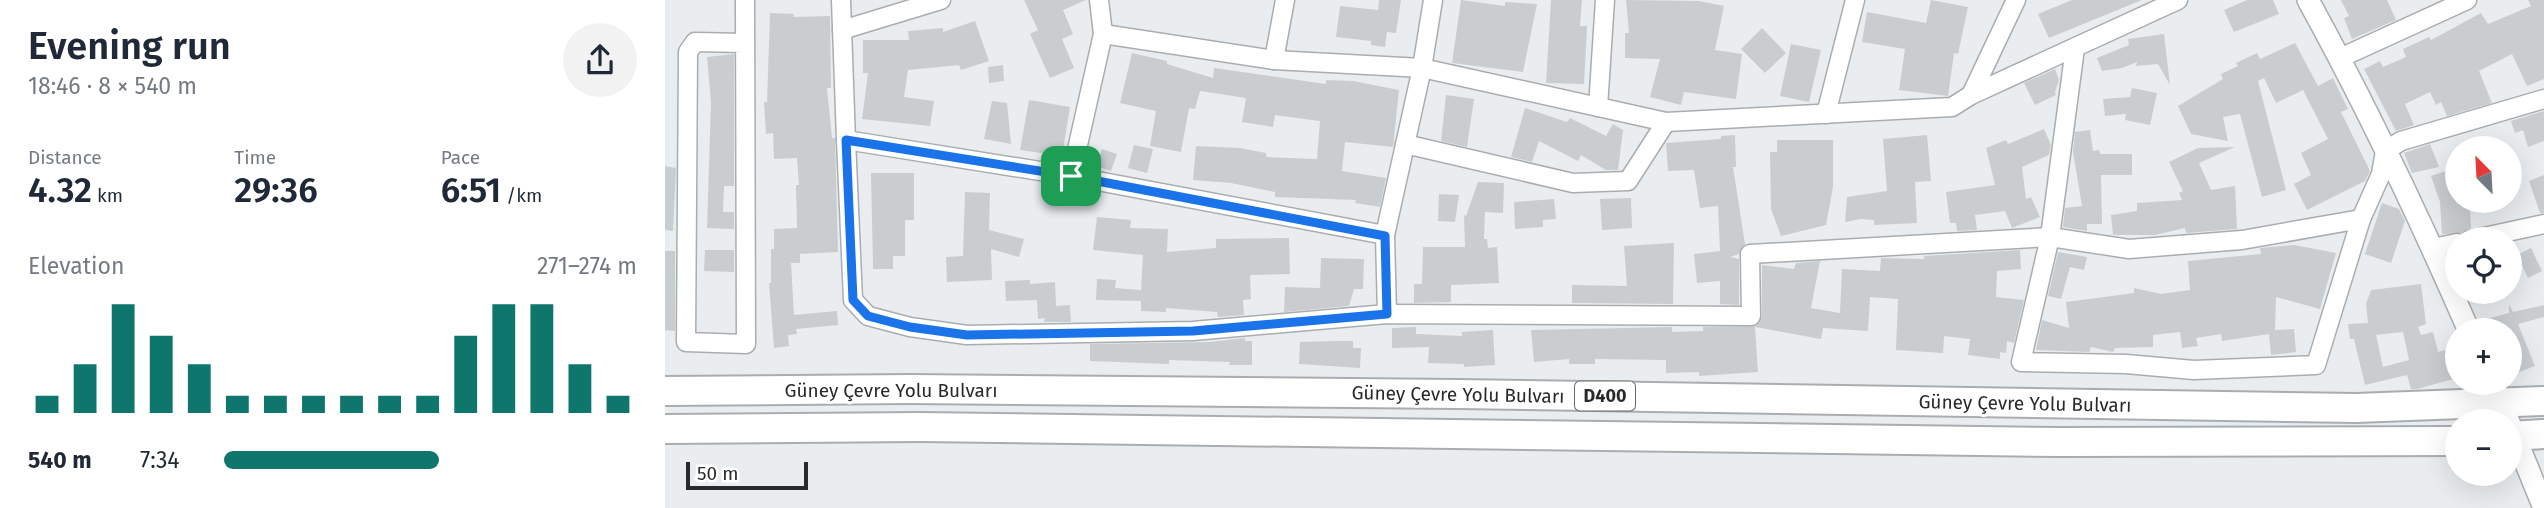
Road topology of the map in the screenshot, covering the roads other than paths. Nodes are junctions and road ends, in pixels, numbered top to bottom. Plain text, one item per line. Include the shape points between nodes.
1 (745, 0) edge
2 (841, 0) edge
3 (940, 0) edge
4 (1099, 0) edge
5 (1285, 0) edge
6 (1433, 0) edge
7 (1605, 0) edge
8 (1855, 0) edge
9 (2016, 0) edge
10 (2179, 0) edge
11 (2308, 0) edge
12 (2467, 0) edge
13 (842, 30) junction
14 (1103, 34) junction
15 (745, 43) junction
16 (2075, 48) junction
17 (2340, 58) junction
18 (1274, 60) junction
19 (1422, 68) junction
20 (1971, 95) junction
21 (2544, 99) edge
22 (1598, 107) junction
23 (1826, 114) junction
24 (1666, 122) junction
25 (846, 140) junction
26 (1405, 144) junction
27 (2385, 152) junction
28 (1071, 176) junction
29 (2361, 219) junction
30 (2544, 224) edge
31 (2522, 229) edge
32 (1385, 236) junction
33 (2050, 237) junction
34 (2445, 246) edge
35 (2433, 248) junction
36 (1387, 314) junction
37 (2463, 318) edge
38 (2544, 387) edge
39 (2522, 389) edge
40 (665, 391) edge
41 (2471, 395) edge
42 (2513, 395) edge
43 (2544, 401) edge
44 (665, 429) edge
45 (2544, 435) edge
46 (2522, 436) edge
47 (2445, 441) edge
48 (2522, 457) edge
49 (2542, 503) edge

1 - 15 street
2 - 13 street
3 - 13 street
4 - 14 street
5 - 18 street
6 - 19 street
7 - 22 street
8 - 23 street
9 - 20 street
10 - 16 street
11 - 17 street
12 - 17 street
13 - 25 street
14 - 18 street
14 - 28 street
15 - 15 street via 746,344 686,342 688,52 695,42
16 - 20 street
16 - 33 street
17 - 27 street
18 - 19 street
19 - 22 street
19 - 26 street
20 - 23 street via 1952,107
21 - 27 street via 2401,141
22 - 24 street
23 - 24 street
24 - 26 street via 1628,181 1573,183
25 - 28 street
25 - 36 street via 853,300 868,316 967,335 1193,331
26 - 32 street
27 - 29 street via 2381,174
27 - 35 street
28 - 32 street
29 - 33 street via 2242,240 2129,249
29 - 33 street via 2316,365 2194,370 2021,362
30 - 31 street
32 - 36 street
33 - 36 street via 1750,254 1751,316
34 - 35 street
35 - 37 street
38 - 39 street
40 - 41 highway, Güney Çevre Yolu Bulvarı / D400 via 1417,393 2356,408
42 - 43 highway, Güney Çevre Yolu Bulvarı / D400
44 - 47 highway, Güney Çevre Yolu Bulvarı / D400 via 934,427 2059,442
45 - 46 highway
48 - 49 street

